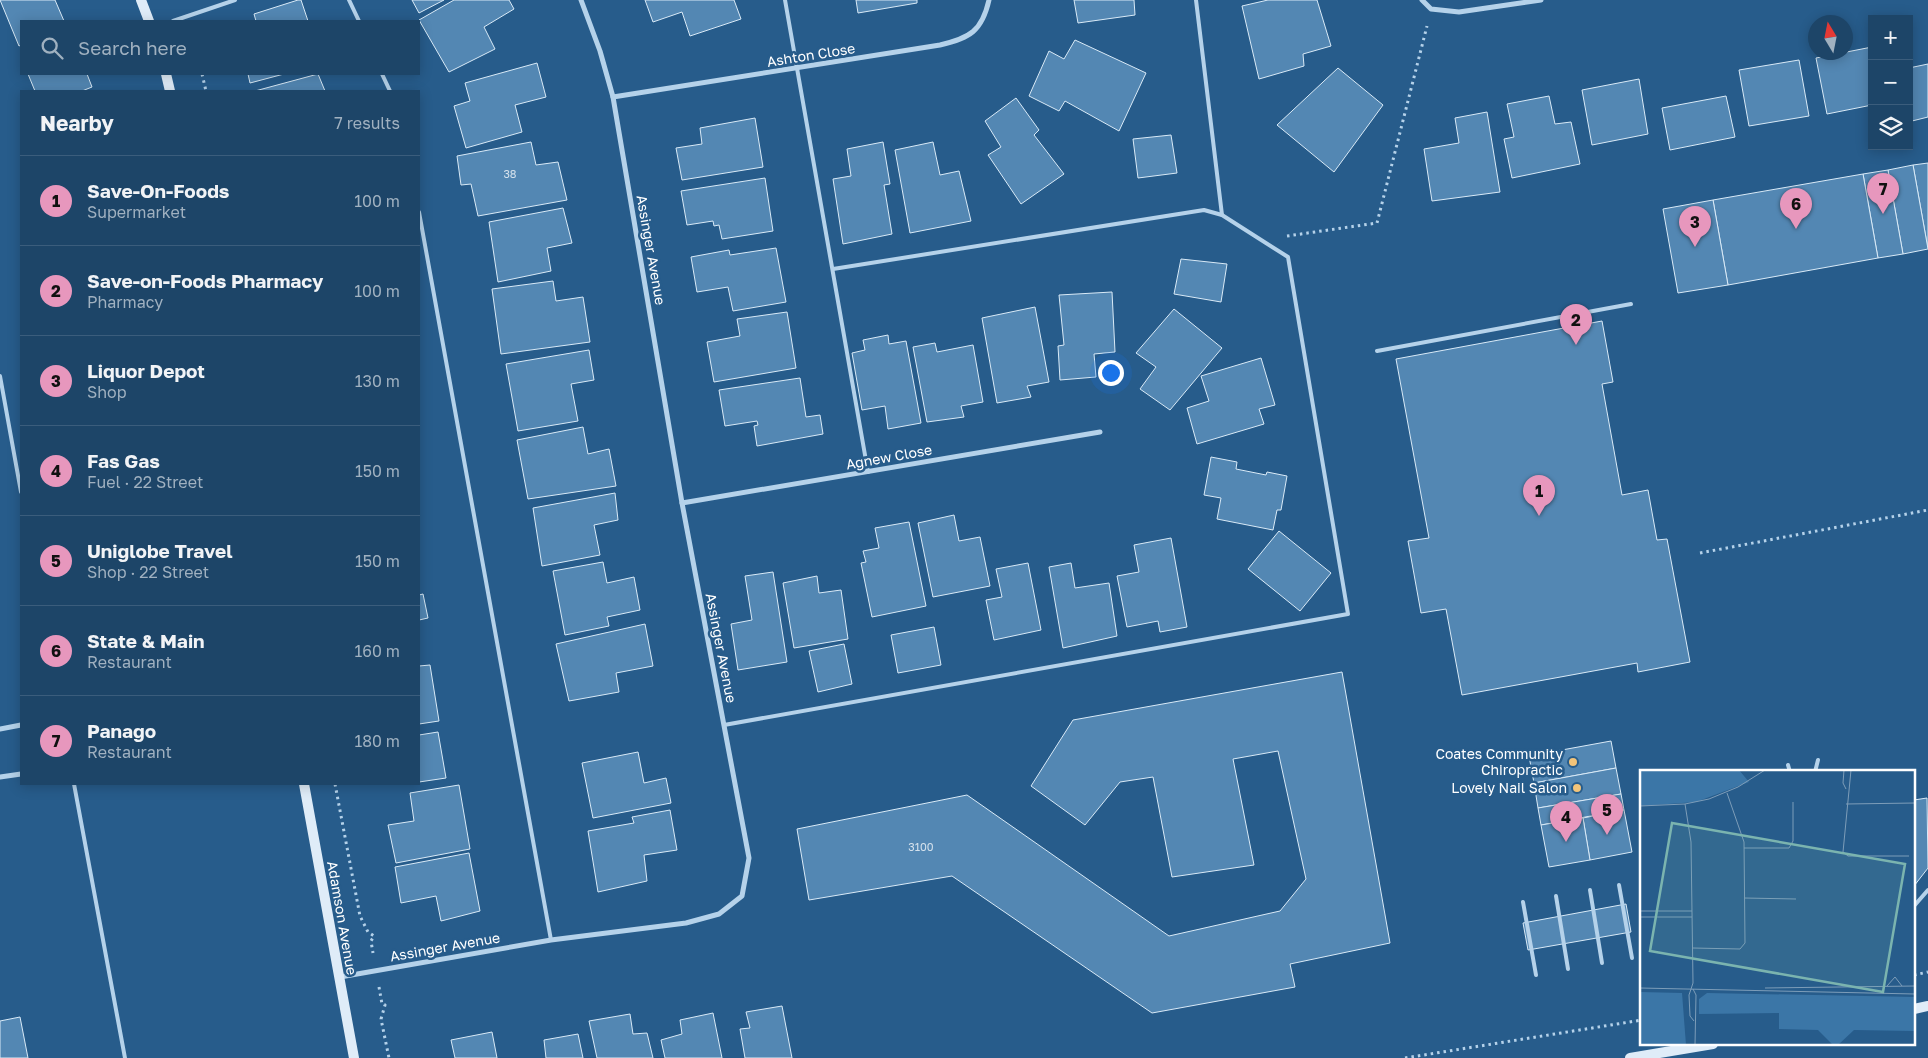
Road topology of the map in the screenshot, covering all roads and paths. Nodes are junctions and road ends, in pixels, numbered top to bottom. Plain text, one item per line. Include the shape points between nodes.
1 (141, 0) edge
2 (235, 0) edge
3 (350, 0) edge
4 (580, 0) edge
5 (785, 0) edge
6 (990, 0) edge
7 (1196, 0) edge
8 (1422, 0) edge
9 (1541, 0) edge
10 (1432, 9) junction
11 (149, 20) edge
12 (176, 20) edge
13 (359, 20) edge
14 (797, 68) junction
15 (166, 75) edge
16 (202, 75) edge
17 (382, 75) edge
18 (170, 90) edge
19 (206, 90) edge
20 (390, 90) edge
21 (613, 97) junction
22 (1222, 215) junction
23 (420, 218) edge
24 (1262, 240) junction
25 (833, 269) junction
26 (1630, 304) dead end
27 (1377, 350) dead end
28 (0, 376) edge
29 (1100, 432) dead end
30 (868, 472) junction
31 (20, 486) edge
32 (682, 503) junction
33 (1928, 510) edge
34 (1700, 553) dead end
35 (20, 725) edge
36 (724, 725) junction
37 (0, 728) edge
38 (1818, 760) dead end
39 (1788, 765) dead end
40 (1789, 770) edge
41 (1816, 770) edge
42 (20, 774) edge
43 (0, 777) edge
44 (74, 785) edge
45 (304, 785) edge
46 (336, 785) edge
47 (1619, 885) dead end
48 (1590, 890) dead end
49 (1928, 890) edge
50 (1556, 896) dead end
51 (1523, 902) dead end
52 (1916, 904) edge
53 (551, 940) junction
54 (371, 941) dead end
55 (1632, 958) dead end
56 (1602, 963) dead end
57 (1568, 969) dead end
58 (1536, 975) dead end
59 (339, 977) junction
60 (382, 1004) dead end
61 (1640, 1020) edge
62 (1701, 1046) edge
63 (125, 1058) edge
64 (354, 1058) edge
65 (388, 1058) edge
66 (1405, 1058) edge
67 (1630, 1058) edge

1 - 11 street
2 - 12 lane
3 - 13 lane
4 - 21 street, Assinger Avenue via 600,51
5 - 14 lane
6 - 14 street, Ashton Close via 976,31 961,40
7 - 22 lane
8 - 10 street
9 - 10 street via 1459,12
10 - 24 path via 1377,223
14 - 21 street, Ashton Close
14 - 25 lane
15 - 18 street
16 - 19 path
17 - 20 lane
21 - 32 street, Assinger Avenue
22 - 24 lane
22 - 25 lane via 1204,210
23 - 53 lane
24 - 36 lane via 1288,257 1348,614
25 - 30 lane
26 - 27 lane
28 - 31 lane
29 - 30 street, Agnew Close
30 - 32 street, Agnew Close
32 - 36 street, Assinger Avenue
33 - 34 path
35 - 37 street
36 - 53 street, Assinger Avenue via 749,858 742,896 719,914 686,923
38 - 41 lane
39 - 40 lane
42 - 43 street
44 - 63 lane
45 - 59 street, Adamson Avenue
46 - 54 path via 360,916 368,932 374,936
47 - 55 lane
48 - 56 lane
49 - 52 lane
50 - 57 lane
51 - 58 lane
53 - 59 street, Assinger Avenue
59 - 64 street, Adamson Avenue
60 - 65 path via 385,1005 381,1019
61 - 66 path
62 - 67 street

